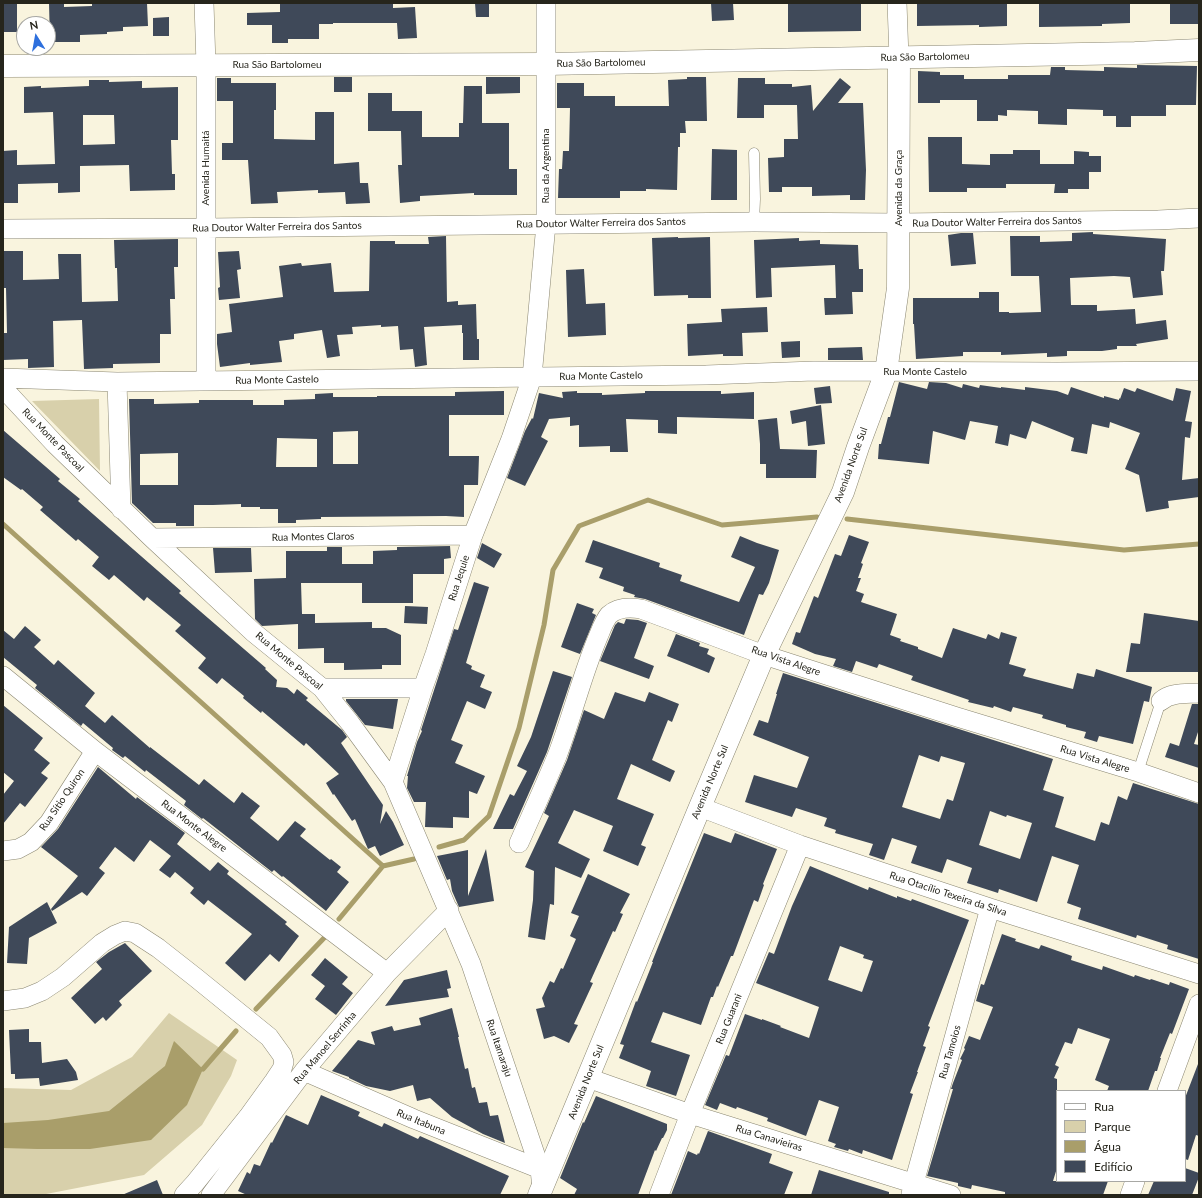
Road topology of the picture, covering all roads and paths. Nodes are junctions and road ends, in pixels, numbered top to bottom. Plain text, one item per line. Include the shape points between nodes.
1 (204, 3) edge
2 (546, 3) edge
3 (897, 3) edge
4 (1199, 50) edge
5 (898, 58) junction
6 (546, 64) junction
7 (206, 65) junction
8 (3, 66) edge
9 (754, 153) dead end
10 (1199, 218) edge
11 (754, 222) junction
12 (899, 223) junction
13 (546, 224) junction
14 (206, 228) junction
15 (3, 229) edge
16 (1199, 371) edge
17 (886, 372) junction
18 (532, 377) junction
19 (3, 378) edge
20 (206, 381) junction
21 (117, 382) junction
22 (3, 388) edge
23 (121, 509) junction
24 (473, 535) junction
25 (152, 538) junction
26 (764, 655) junction
27 (3, 676) edge
28 (322, 688) junction
29 (423, 688) junction
30 (1199, 693) edge
31 (1161, 701) joint
32 (95, 751) junction
33 (1138, 772) junction
34 (393, 782) junction
35 (1199, 793) edge
36 (700, 807) junction
37 (519, 843) dead end
38 (800, 845) junction
39 (3, 851) edge
40 (990, 908) junction
41 (449, 910) junction
42 (388, 974) junction
43 (1199, 974) edge
44 (3, 1001) edge
45 (1199, 1004) edge
46 (304, 1071) junction
47 (588, 1078) junction
48 (1167, 1090) edge
49 (690, 1114) junction
50 (1135, 1182) edge
51 (540, 1184) edge
52 (912, 1189) edge
53 (214, 1194) edge
54 (184, 1195) edge
55 (659, 1195) edge
56 (951, 1195) edge
57 (1130, 1195) edge

1 - 7 street, Avenida Humaitá
2 - 6 street, Rua da Argentina
3 - 5 street, Avenida da Graça
4 - 5 street, Rua São Bartolomeu
5 - 6 street, Rua São Bartolomeu
5 - 12 street, Avenida da Graça
6 - 7 street, Rua São Bartolomeu
6 - 13 street, Rua da Argentina
7 - 8 street, Rua São Bartolomeu
7 - 14 street, Avenida Humaitá
9 - 11 lane
10 - 12 street, Rua Doutor Walter Ferreira dos Santos
11 - 12 street, Rua Doutor Walter Ferreira dos Santos
11 - 13 street, Rua Doutor Walter Ferreira dos Santos
12 - 17 street, Avenida da Graça via 898,288
13 - 14 street, Rua Doutor Walter Ferreira dos Santos
13 - 18 street, Rua da Argentina
14 - 15 street, Rua Doutor Walter Ferreira dos Santos
14 - 20 street, Avenida Humaitá
16 - 17 street, Rua Monte Castelo
17 - 18 street, Rua Monte Castelo via 814,371
17 - 26 street, Avenida Norte Sul via 843,492
18 - 20 street, Rua Monte Castelo
18 - 24 street, Rua Jequie via 511,439
19 - 21 street, Rua Monte Castelo
20 - 21 street, Rua Monte Castelo
21 - 23 street
22 - 23 street, Rua Monte Pascoal
23 - 25 street, Rua Monte Pascoal
24 - 25 street, Rua Montes Claros
24 - 29 street, Rua Jequie
25 - 28 street, Rua Monte Pascoal via 253,632
26 - 33 street, Rua Vista Alegre
26 - 36 street, Avenida Norte Sul
26 - 37 street, Rua Vista Alegre via 641,609 624,608 608,616 592,650 557,755
27 - 32 street, Rua Monte Alegre
28 - 29 street
28 - 34 street, Rua Monte Pascoal
29 - 34 street, Rua Jequie
30 - 31 street via 1170,696
31 - 33 lane
32 - 39 street, Rua Sítio Quiron via 49,823 36,838 18,849
32 - 42 street, Rua Monte Alegre
33 - 35 street, Rua Vista Alegre
34 - 41 street, Rua Monte Pascoal
36 - 38 street, Rua Otacílio Texeira da Silva
36 - 47 street, Avenida Norte Sul
38 - 40 street, Rua Otacílio Texeira da Silva
38 - 49 street, Rua Guarani
40 - 43 street, Rua Otacílio Texeira da Silva
40 - 52 street, Rua Tamoios
41 - 42 street, Rua Manoel Serrinha
41 - 51 street, Rua Itamaraju via 471,964
42 - 46 street, Rua Manoel Serrinha
44 - 54 street via 25,998 42,991 63,977 102,943 125,931 136,933 158,948 269,1037 282,1055 282,1068 248,1117
45 - 48 street
46 - 51 street, Rua Itabuna via 414,1119
46 - 53 street, Rua Manoel Serrinha
47 - 49 street, Rua Canavieiras
47 - 51 street, Avenida Norte Sul
49 - 52 street, Rua Canavieiras
49 - 55 street, Rua Guarani
50 - 57 street
52 - 56 street, Rua Canavieiras

